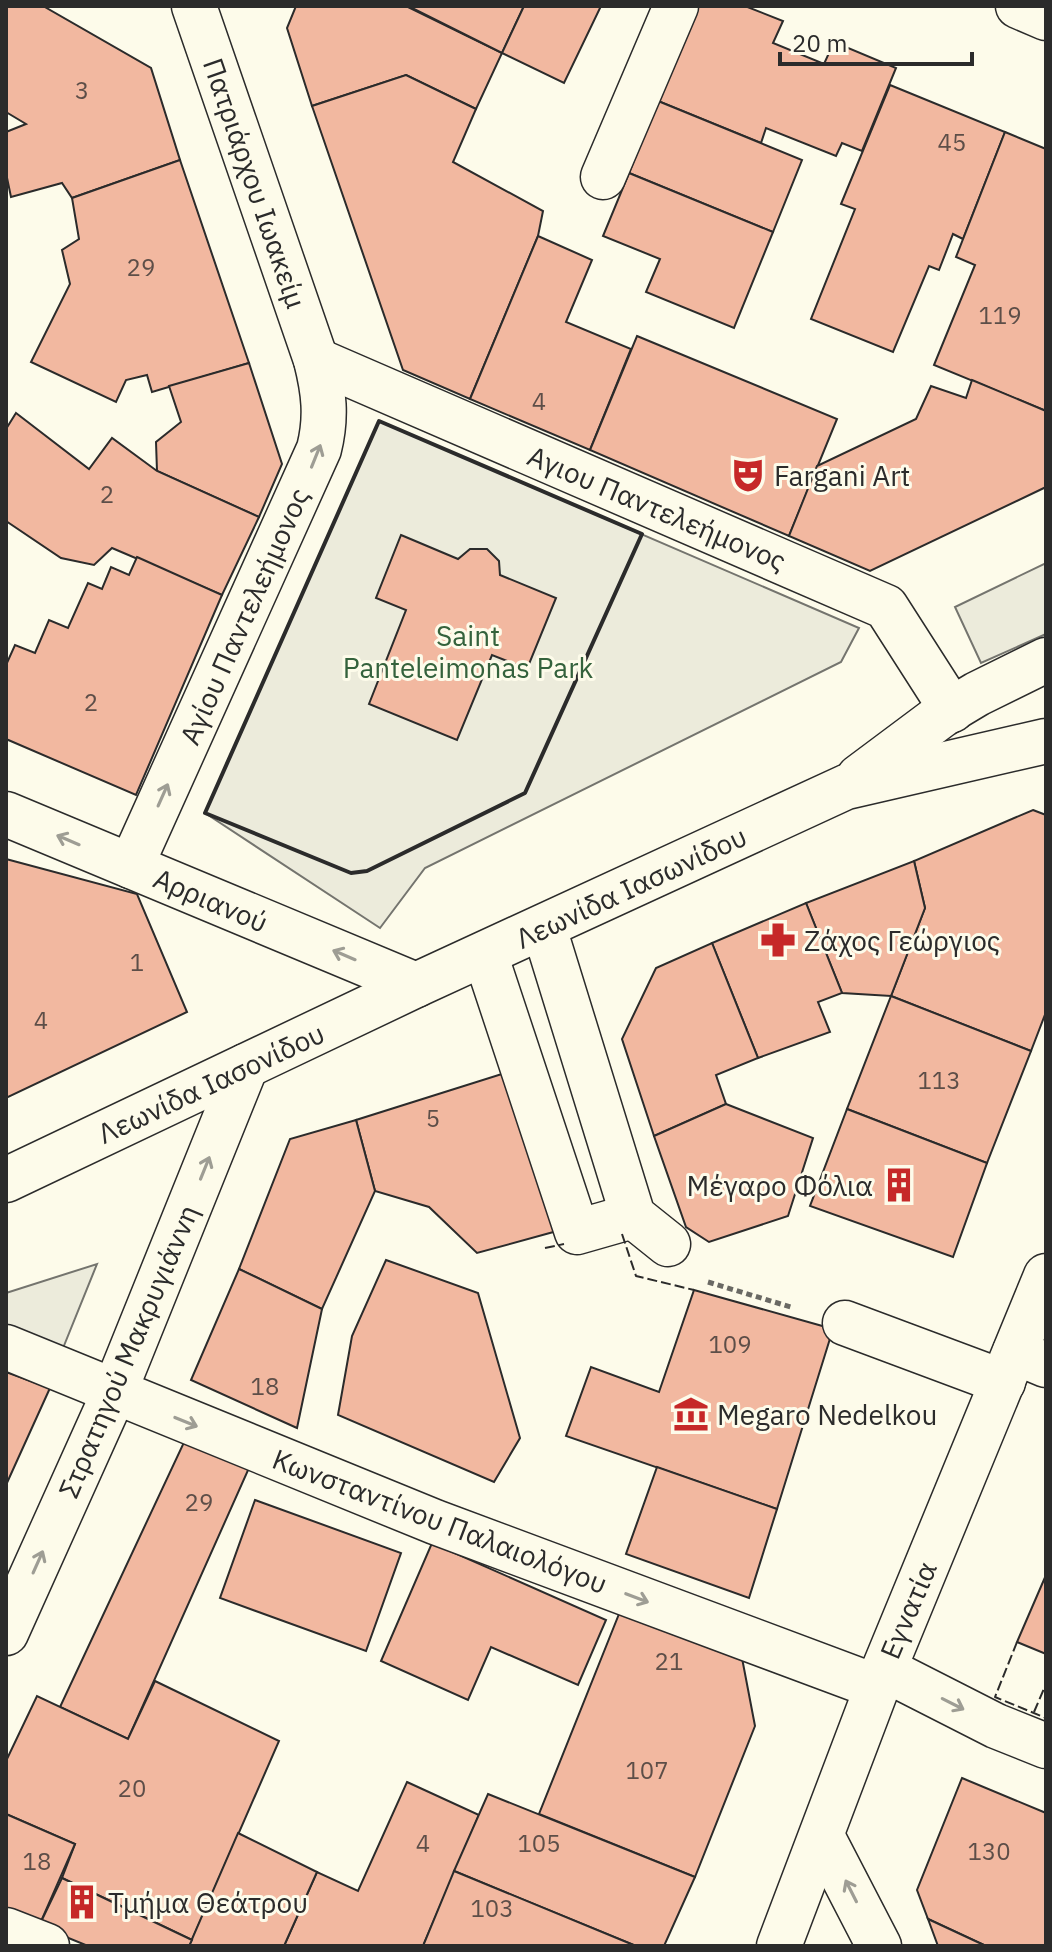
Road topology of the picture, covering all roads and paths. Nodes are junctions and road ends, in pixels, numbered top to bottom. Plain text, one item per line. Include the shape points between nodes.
1 (194, 6) edge
2 (676, 6) edge
3 (1018, 6) edge
4 (1046, 18) edge
5 (603, 177) dead end
6 (316, 360) junction
7 (1046, 660) edge
8 (952, 710) junction
9 (1046, 741) edge
10 (846, 787) junction
11 (6, 814) edge
12 (131, 866) junction
13 (544, 928) junction
14 (485, 954) junction
15 (416, 985) junction
16 (246, 1066) junction
17 (6, 1180) edge
18 (633, 1216) junction
19 (668, 1244) joint
20 (1046, 1276) edge
21 (845, 1323) joint
22 (6, 1347) edge
23 (1021, 1366) edge
24 (114, 1393) junction
25 (6, 1633) edge
26 (880, 1678) junction
27 (1046, 1746) edge
28 (822, 1836) junction
29 (6, 1930) edge
30 (47, 1946) edge
31 (779, 1946) edge
32 (879, 1946) edge

1 - 6 street, Πατριάρχου Ιωακείμ
2 - 5 street
3 - 4 street
6 - 8 street, Αγιου Παντελεήμονος via 886,607
12 -> 6 street, Αγίου Παντελεήμονος via 319,449 326,412
7 - 8 street
8 - 10 street
9 - 10 street
10 - 13 street, Λεωνίδα Ιασωνίδου
12 -> 11 street, Αρριανού
15 -> 12 street, Αρριανού
13 - 14 street, Λεωνίδα Ιασωνίδου
13 - 18 street
14 - 15 street, Λεωνίδα Ιασωνίδου
14 - 18 street via 577,1232
15 - 16 street, Λεωνίδα Ιασονίδου
16 - 17 street, Λεωνίδα Ιασονίδου
24 -> 16 street, Στρατηγού Μακρυγιάννη
18 - 19 street
19 - 21 path via 706,1281
20 - 23 street, Εγνατία
21 - 23 street
22 - 24 street, Κωνσταντίνου Παλαιολόγου
23 - 26 street, Εγνατία
25 -> 24 street, Στρατηγού Μακρυγιάννη
24 -> 26 street, Κωνσταντίνου Παλαιολόγου via 435,1522
26 -> 27 street, Κωνσταντίνου Παλαιολόγου
26 - 28 street, Εγνατία
28 - 31 street, Εγνατία
32 -> 28 street
29 - 30 street

